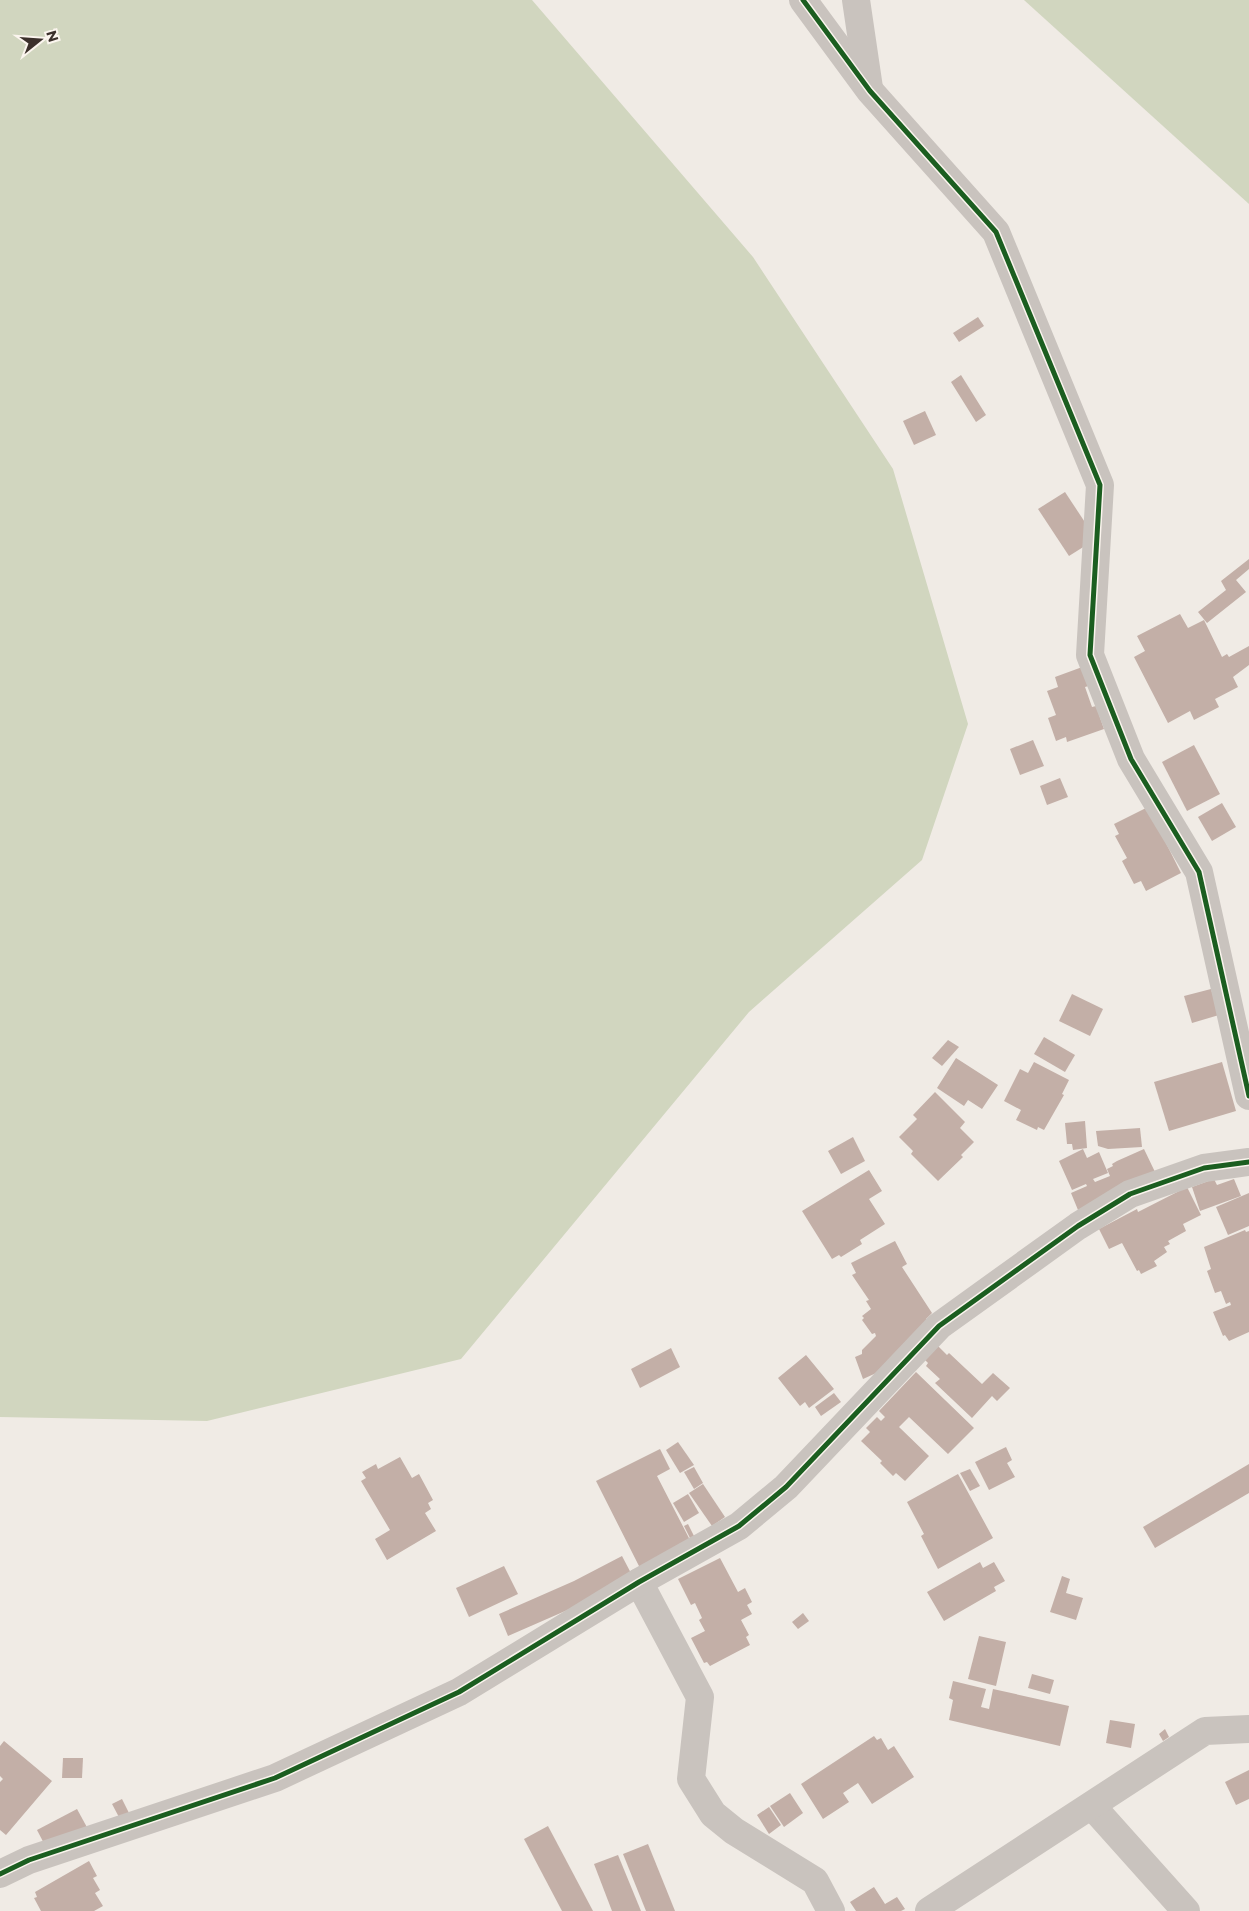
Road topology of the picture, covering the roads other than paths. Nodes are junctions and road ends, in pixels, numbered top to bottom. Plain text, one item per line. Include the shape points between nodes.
1 (803, 0) edge
2 (856, 0) edge
3 (870, 91) junction
4 (1249, 1096) edge
5 (1249, 1162) edge
6 (639, 1582) junction
7 (1249, 1729) edge
8 (1092, 1806) junction
9 (0, 1874) edge
10 (831, 1911) edge
11 (929, 1911) edge
12 (1186, 1911) edge

1 - 3 street
2 - 3 street
3 - 4 street via 996,232 1100,485 1090,655 1131,759 1199,872
5 - 6 street via 1204,1168 1130,1194 1078,1226 939,1326 786,1487 739,1526
6 - 9 street via 459,1692 275,1778 29,1860
6 - 10 street via 700,1697 691,1779 713,1814 734,1831 815,1881
7 - 8 street via 1205,1731
8 - 11 street
8 - 12 street

